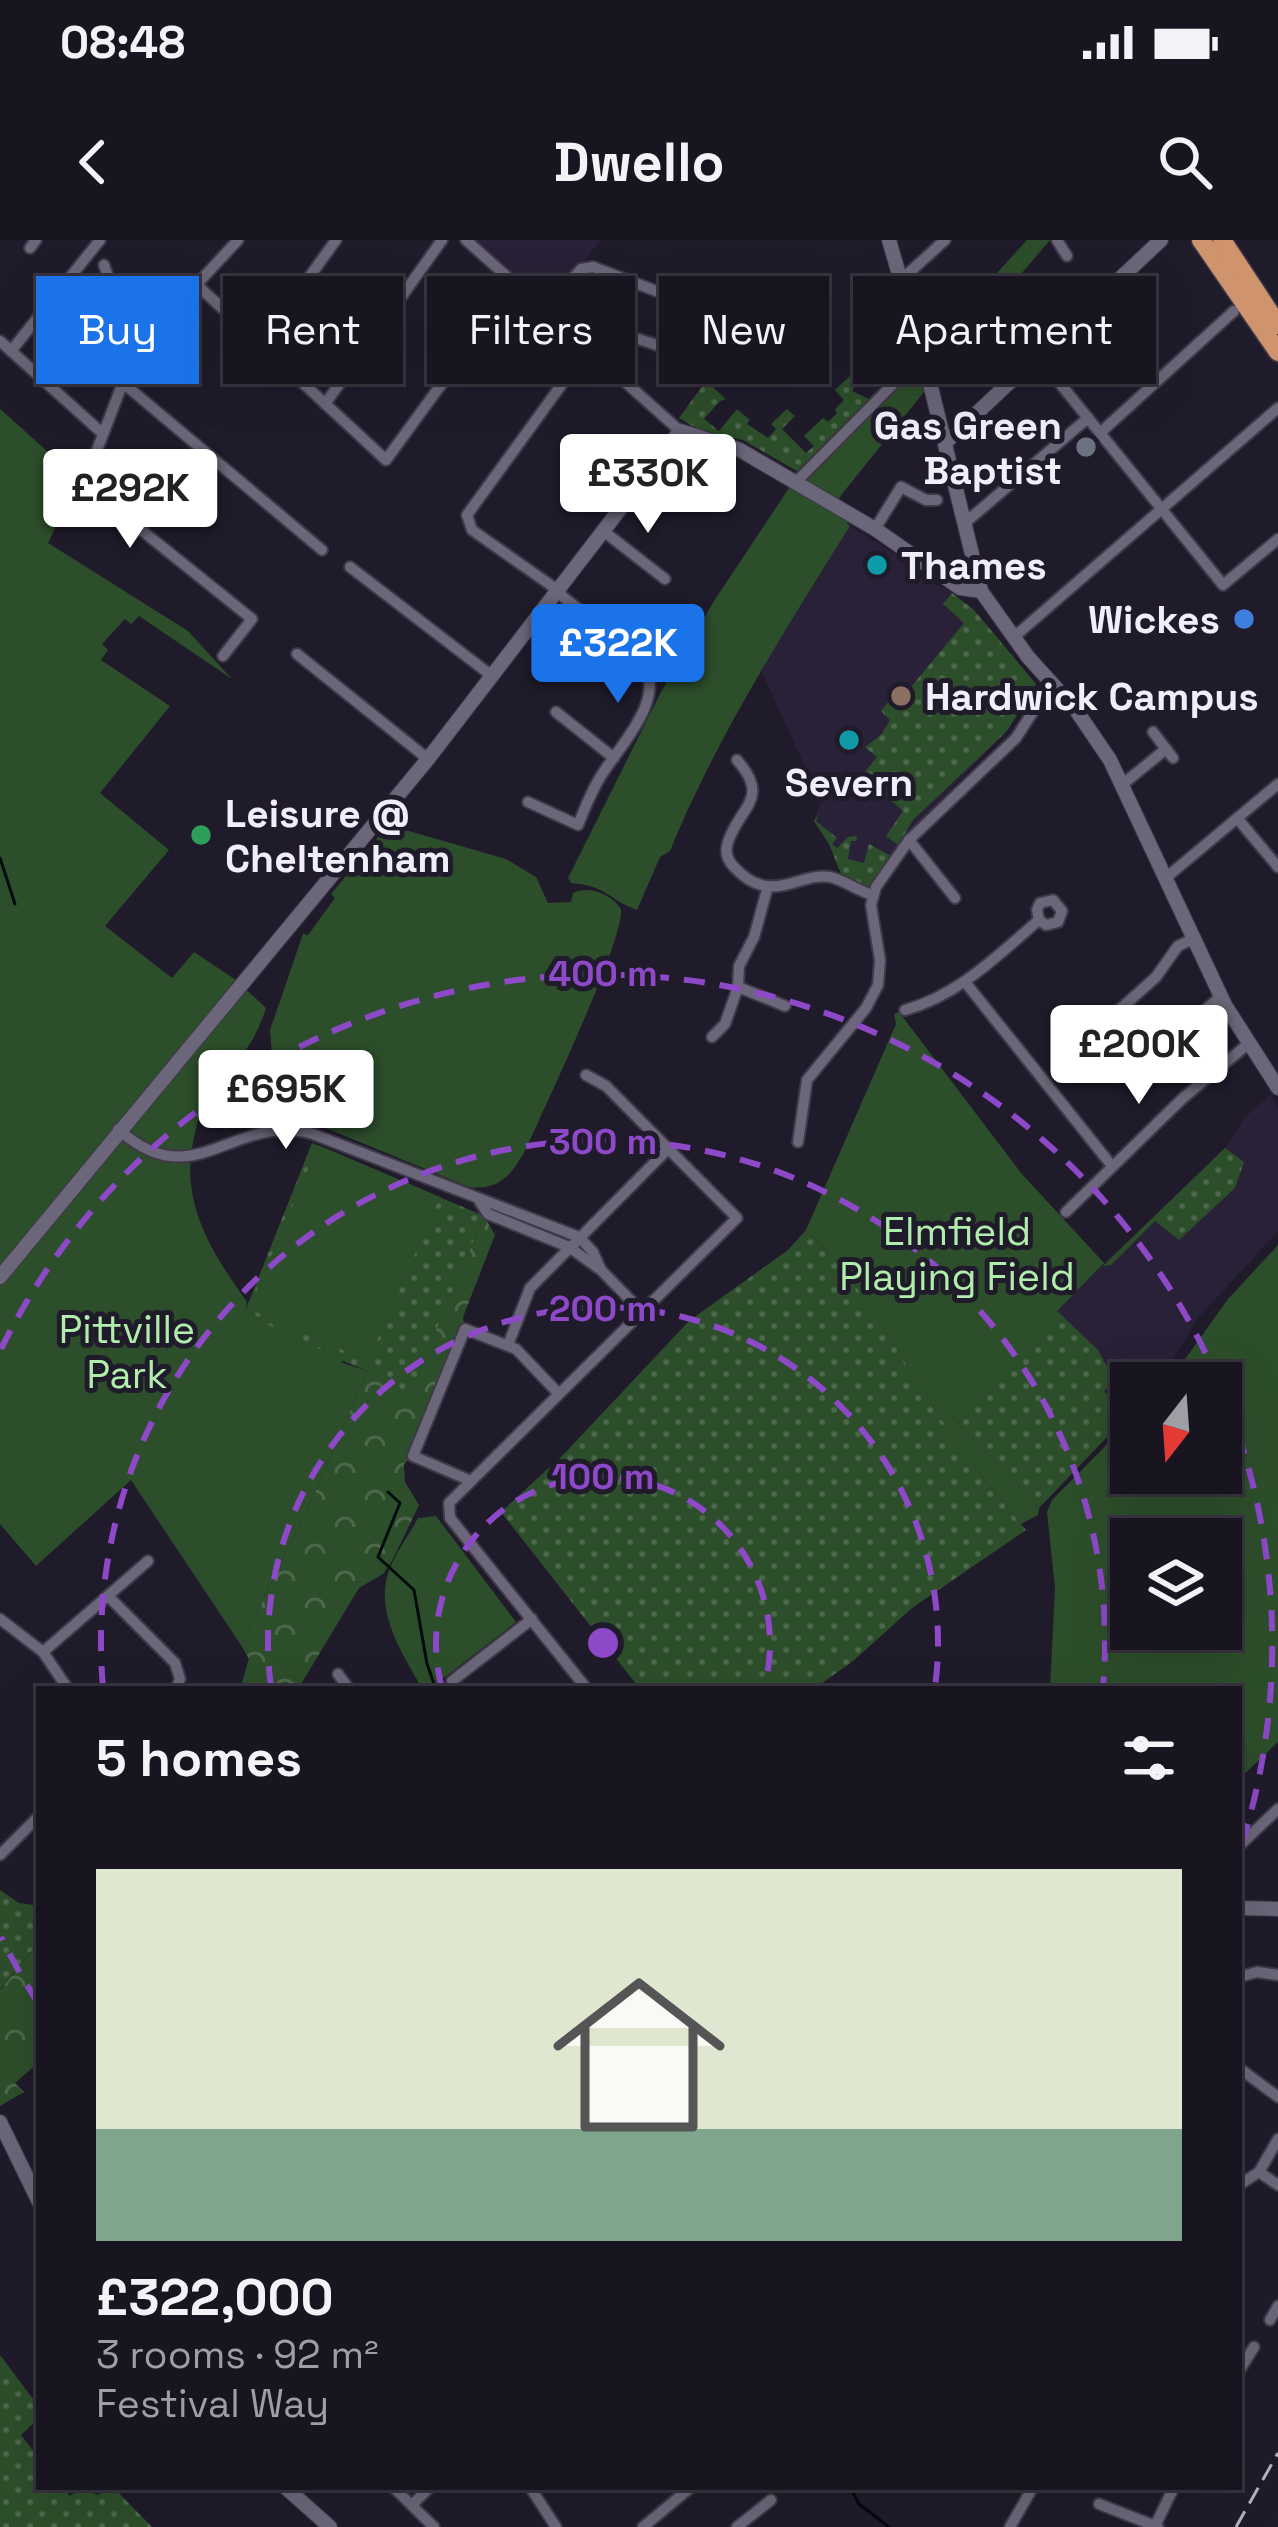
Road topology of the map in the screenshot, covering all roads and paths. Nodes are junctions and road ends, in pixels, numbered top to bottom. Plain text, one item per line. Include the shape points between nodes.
1 (99, 240) edge
2 (238, 240) edge
3 (336, 240) edge
4 (442, 240) edge
5 (466, 240) edge
6 (890, 240) edge
7 (945, 240) edge
8 (1057, 240) edge
9 (1161, 240) edge
10 (1201, 240) edge
11 (1222, 240) edge
12 (1067, 256) dead end
13 (104, 265) dead end
14 (108, 276) edge
15 (310, 276) edge
16 (504, 276) edge
17 (573, 276) edge
18 (617, 276) edge
19 (901, 276) edge
20 (905, 276) edge
21 (1122, 276) edge
22 (199, 281) edge
23 (635, 283) edge
24 (199, 287) edge
25 (223, 310) edge
26 (1234, 311) dead end
27 (1278, 325) edge
28 (638, 339) dead end
29 (0, 341) edge
30 (11, 351) junction
31 (1278, 352) edge
32 (123, 384) edge
33 (124, 384) edge
34 (303, 384) edge
35 (442, 384) edge
36 (562, 384) edge
37 (625, 384) edge
38 (892, 384) edge
39 (930, 384) edge
40 (1007, 384) edge
41 (1060, 384) edge
42 (325, 404) junction
43 (1278, 408) edge
44 (1088, 418) junction
45 (680, 431) junction
46 (102, 433) junction
47 (1100, 433) junction
48 (945, 443) junction
49 (797, 481) junction
50 (937, 500) dead end
51 (1163, 511) junction
52 (966, 522) junction
53 (875, 529) junction
54 (602, 530) junction
55 (1278, 539) edge
56 (322, 550) dead end
57 (350, 567) dead end
58 (665, 579) dead end
59 (981, 591) junction
60 (558, 592) junction
61 (1014, 637) junction
62 (297, 654) dead end
63 (223, 656) dead end
64 (492, 676) junction
65 (1052, 682) junction
66 (556, 712) dead end
67 (1153, 732) dead end
68 (614, 758) junction
69 (428, 759) junction
70 (737, 760) dead end
71 (1123, 784) junction
72 (1278, 784) edge
73 (528, 802) dead end
74 (1237, 818) junction
75 (908, 841) junction
76 (1278, 867) edge
77 (1168, 876) junction
78 (768, 886) junction
79 (872, 895) junction
80 (955, 898) dead end
81 (1039, 920) dead end
82 (1195, 938) junction
83 (965, 982) junction
84 (738, 987) junction
85 (1221, 996) junction
86 (785, 1006) dead end
87 (905, 1010) dead end
88 (1117, 1012) dead end
89 (712, 1037) dead end
90 (1248, 1043) junction
91 (1154, 1055) dead end
92 (586, 1075) dead end
93 (1278, 1088) edge
94 (118, 1130) junction
95 (798, 1142) dead end
96 (668, 1149) junction
97 (1112, 1166) junction
98 (480, 1202) junction
99 (1066, 1212) dead end
100 (579, 1237) junction
101 (569, 1247) junction
102 (601, 1270) junction
103 (0, 1276) edge
104 (641, 1311) junction
105 (508, 1345) junction
106 (558, 1394) junction
107 (471, 1481) junction
108 (148, 1561) dead end
109 (108, 1596) junction
110 (0, 1619) edge
111 (532, 1619) junction
112 (43, 1652) junction
113 (338, 1674) dead end
114 (452, 1681) dead end
115 (66, 1686) edge
116 (177, 1686) edge
117 (348, 1686) edge
118 (585, 1686) edge
119 (1278, 1809) edge
120 (36, 1819) edge
121 (1242, 1843) edge
122 (0, 1855) edge
123 (1242, 1908) edge
124 (1278, 1909) edge
125 (1278, 1975) edge
126 (1242, 1976) edge
127 (1242, 2070) edge
128 (1278, 2097) edge
129 (0, 2122) edge
130 (1278, 2139) edge
131 (1258, 2172) junction
132 (1242, 2183) edge
133 (1278, 2186) edge
134 (36, 2196) edge
135 (1278, 2306) edge
136 (1270, 2320) dead end
137 (1254, 2347) dead end
138 (1242, 2366) edge
139 (396, 2490) edge
140 (427, 2490) edge
141 (532, 2490) edge
142 (682, 2490) edge
143 (1031, 2490) edge
144 (1173, 2490) edge
145 (304, 2492) edge
146 (771, 2500) dead end
147 (1100, 2504) dead end
148 (412, 2505) junction
149 (1157, 2526) edge
150 (330, 2527) edge
151 (434, 2527) edge
152 (556, 2527) edge
153 (643, 2527) edge
154 (737, 2527) edge
155 (1010, 2527) edge

1 - 30 street
2 - 22 street
3 - 15 street
4 - 42 street
5 - 16 street
6 - 19 street
7 - 20 street
8 - 12 street
9 - 21 street
10 - 31 highway
11 - 27 highway
13 - 14 street
17 - 18 street via 592,266
23 - 28 street via 680,305 684,322 660,346
24 - 25 street
26 - 47 street
29 - 30 street
30 - 46 street
32 - 46 street
33 - 56 street
34 - 42 street
35 - 42 street via 386,460
36 - 60 street via 467,515 472,530
37 - 45 street
38 - 49 street
39 - 48 street
40 - 48 street
41 - 44 street
43 - 51 street
44 - 47 street
44 - 52 street
45 - 49 street via 740,450
45 - 54 street
46 - 63 street via 84,484 252,619
47 - 51 street
48 - 52 street
49 - 53 street
50 - 53 street via 902,488
51 - 55 street via 1223,585
51 - 61 street
52 - 59 street
53 - 59 street via 960,588
54 - 58 street
54 - 60 street
57 - 64 street
59 - 61 street
60 - 64 street
60 - 68 street via 648,670 639,718
61 - 65 street
62 - 69 street
64 - 69 street
65 - 71 street
65 - 75 street via 1016,738
66 - 68 street
67 - 71 street via 1170,753
68 - 73 street via 578,825
69 - 94 street
70 - 78 street via 752,780 752,800 727,857
71 - 77 street
72 - 74 street
74 - 76 street
74 - 77 street
75 - 79 street
75 - 80 street
77 - 82 street
78 - 79 street via 829,877
78 - 84 street
79 - 95 street via 878,985 807,1080
81 - 83 street
82 - 85 street
82 - 88 street
83 - 87 street
83 - 97 street
84 - 86 street
84 - 89 street
85 - 90 street
85 - 91 street
90 - 93 street
90 - 97 street
92 - 96 street
94 - 98 street via 138,1148 181,1157 259,1131 302,1131
94 - 103 street
96 - 100 street
96 - 104 street via 737,1218
97 - 99 street
98 - 100 street
98 - 101 street via 488,1214
100 - 101 street
100 - 102 street
101 - 102 street
101 - 105 street via 530,1288
102 - 104 street
104 - 106 street
105 - 106 street
105 - 107 street via 465,1329 412,1456
106 - 107 street
107 - 111 street via 451,1499 448,1514
108 - 109 street
109 - 112 street
109 - 116 street via 175,1663
110 - 112 street
111 - 114 street
111 - 118 street
112 - 115 street
113 - 117 street
119 - 121 street
120 - 122 street
123 - 124 street
125 - 126 street
127 - 128 street
129 - 134 street
130 - 131 street
131 - 132 street
131 - 133 street
135 - 136 street
137 - 138 street
139 - 148 street
140 - 148 street
141 - 152 street
142 - 153 street
143 - 155 street
144 - 149 street
145 - 150 street
146 - 154 street
147 - 149 street
148 - 151 street

